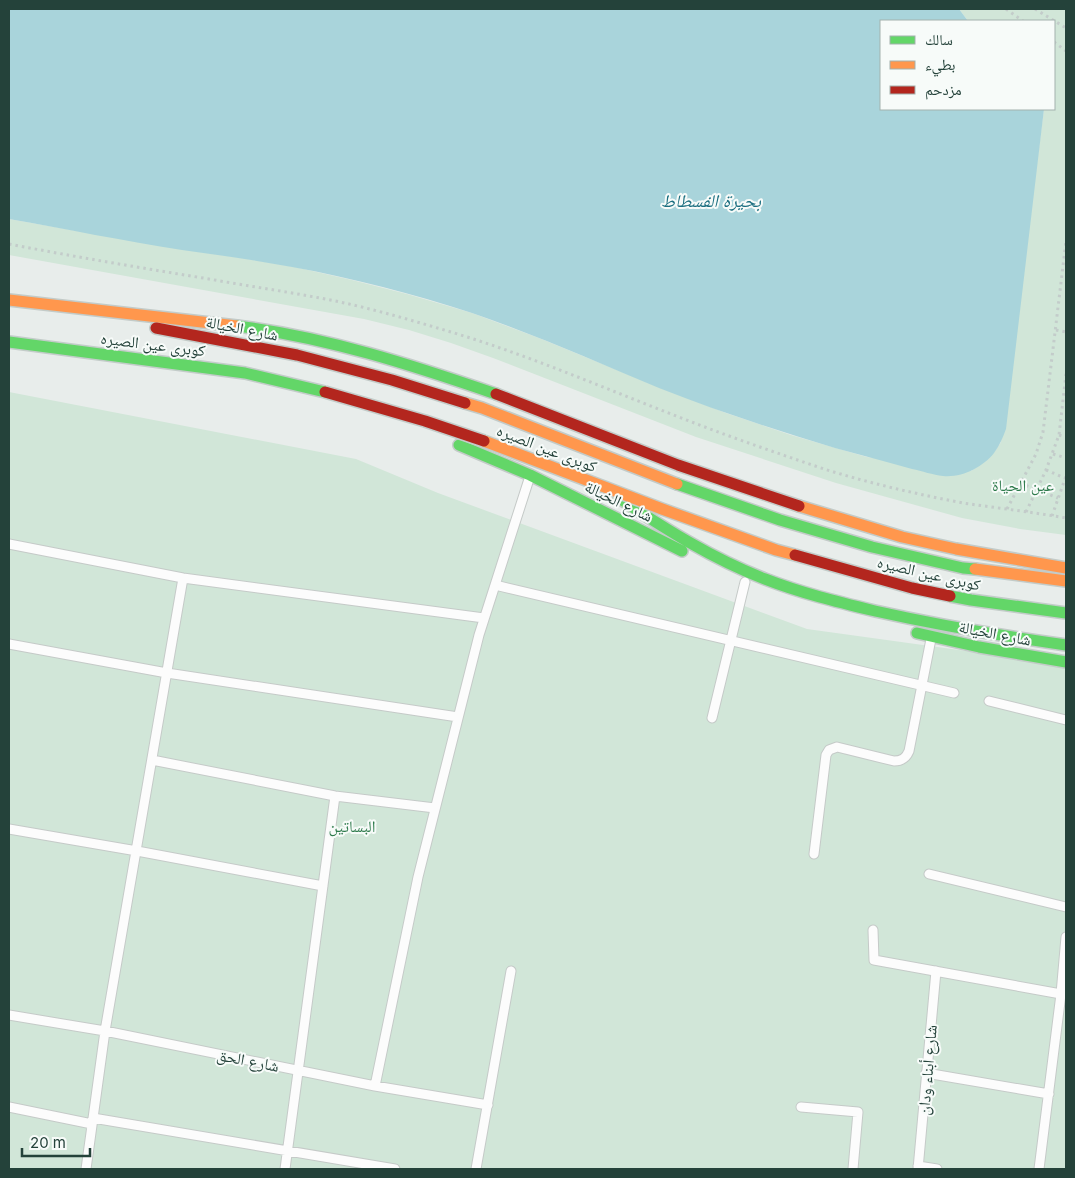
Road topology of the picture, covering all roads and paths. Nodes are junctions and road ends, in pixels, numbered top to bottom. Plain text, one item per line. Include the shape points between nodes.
1 (1006, 9) edge
2 (1015, 9) edge
3 (1035, 9) edge
4 (1010, 13) junction
5 (1021, 20) edge
6 (1053, 20) edge
7 (1055, 21) edge
8 (1066, 28) edge
9 (1055, 43) edge
10 (1066, 51) edge
11 (1066, 241) edge
12 (9, 244) edge
13 (9, 300) edge
14 (1056, 330) junction
15 (1066, 332) edge
16 (9, 342) edge
17 (1066, 374) edge
18 (232, 382) dead end
19 (251, 386) dead end
20 (414, 430) dead end
21 (1058, 435) junction
22 (1066, 437) edge
23 (451, 442) dead end
24 (1052, 454) junction
25 (1066, 458) edge
26 (1046, 470) junction
27 (530, 476) junction
28 (1066, 477) edge
29 (1020, 483) junction
30 (601, 485) junction
31 (1036, 490) junction
32 (1058, 498) junction
33 (1006, 509) junction
34 (1026, 512) junction
35 (1052, 516) junction
36 (1066, 518) edge
37 (9, 544) edge
38 (1066, 568) edge
39 (183, 578) junction
40 (1066, 580) edge
41 (745, 582) junction
42 (495, 585) junction
43 (1066, 613) edge
44 (854, 617) dead end
45 (484, 618) junction
46 (906, 630) dead end
47 (932, 636) junction
48 (730, 641) junction
49 (9, 644) edge
50 (1066, 645) edge
51 (1066, 662) edge
52 (166, 673) junction
53 (921, 686) junction
54 (954, 693) dead end
55 (989, 701) dead end
56 (458, 718) junction
57 (712, 718) dead end
58 (1066, 720) edge
59 (152, 760) junction
60 (335, 796) junction
61 (435, 808) junction
62 (9, 829) edge
63 (136, 851) junction
64 (814, 854) dead end
65 (929, 874) dead end
66 (323, 886) junction
67 (1066, 907) edge
68 (874, 930) dead end
69 (1066, 937) edge
70 (511, 971) dead end
71 (936, 971) junction
72 (1062, 994) junction
73 (9, 1015) edge
74 (105, 1032) junction
75 (299, 1071) junction
76 (926, 1073) junction
77 (375, 1086) junction
78 (1049, 1094) junction
79 (488, 1105) junction
80 (9, 1107) edge
81 (800, 1107) dead end
82 (93, 1121) junction
83 (287, 1151) junction
84 (918, 1167) edge
85 (86, 1169) edge
86 (285, 1169) edge
87 (395, 1169) edge
88 (476, 1169) edge
89 (853, 1169) edge
90 (937, 1169) edge
91 (1039, 1169) edge

1 - 4 path
2 - 4 path
3 - 6 path
4 - 5 path
7 - 8 path
9 - 10 path
11 - 14 path
12 - 33 path via 282,290 401,317 510,351 684,419 826,469 920,494
13 - 38 main road, كوبرى عين الصيره via 252,328 316,340 440,375 678,465 850,522 956,549
13 - 40 main road, شارع الخيالة via 297,355 392,380 482,408 698,492 780,520 872,547 963,568
14 - 15 path
14 - 29 path via 1043,432 1036,454
16 - 18 main road
16 - 30 main road, كوبرى عين الصيره, bridge via 245,373 307,387 425,421
17 - 21 path
19 - 20 main road via 290,393
21 - 22 path
21 - 24 path
23 - 27 main road, شارع الخيالة
24 - 25 path
24 - 26 path
26 - 28 path
26 - 31 path
27 - 41 main road, شارع الخيالة
27 - 42 lane
28 - 32 path
29 - 31 path
29 - 33 path
30 - 43 main road, كوبرى عين الصيره, bridge via 776,550 848,571 971,600
30 - 50 main road, bridge via 653,522 726,562 804,593 936,624
31 - 32 path
31 - 34 path
32 - 35 path
33 - 34 path
34 - 35 path
35 - 36 path
37 - 39 lane
39 - 45 lane
39 - 52 lane
41 - 44 main road, شارع الخيالة
41 - 48 lane
42 - 45 lane
42 - 48 lane
45 - 56 lane
46 - 47 main road, شارع الخيالة
47 - 51 main road, شارع الخيالة
47 - 53 lane
48 - 53 lane
48 - 57 lane
49 - 52 lane
52 - 56 lane
52 - 59 lane
53 - 54 lane
53 - 64 lane via 909,751 904,759 894,761 837,747 826,754
55 - 58 lane
56 - 61 lane
59 - 60 lane
59 - 63 lane
60 - 61 lane
60 - 66 lane
61 - 77 lane
62 - 63 lane
63 - 66 lane
63 - 74 lane
65 - 67 lane
66 - 75 lane
68 - 71 lane via 874,960
69 - 72 lane
70 - 79 lane
71 - 72 lane
71 - 76 lane, شارع أبناء ودان
72 - 78 lane
73 - 74 lane, شارع الحق
74 - 75 lane, شارع الحق
74 - 82 lane
75 - 77 lane, شارع الحق
75 - 83 lane
76 - 78 lane
76 - 84 lane, شارع أبناء ودان
77 - 79 lane, شارع الحق
78 - 91 lane
79 - 88 lane
80 - 82 lane
81 - 89 lane via 858,1112
82 - 83 lane
82 - 85 lane
83 - 86 lane
83 - 87 lane
84 - 90 lane

